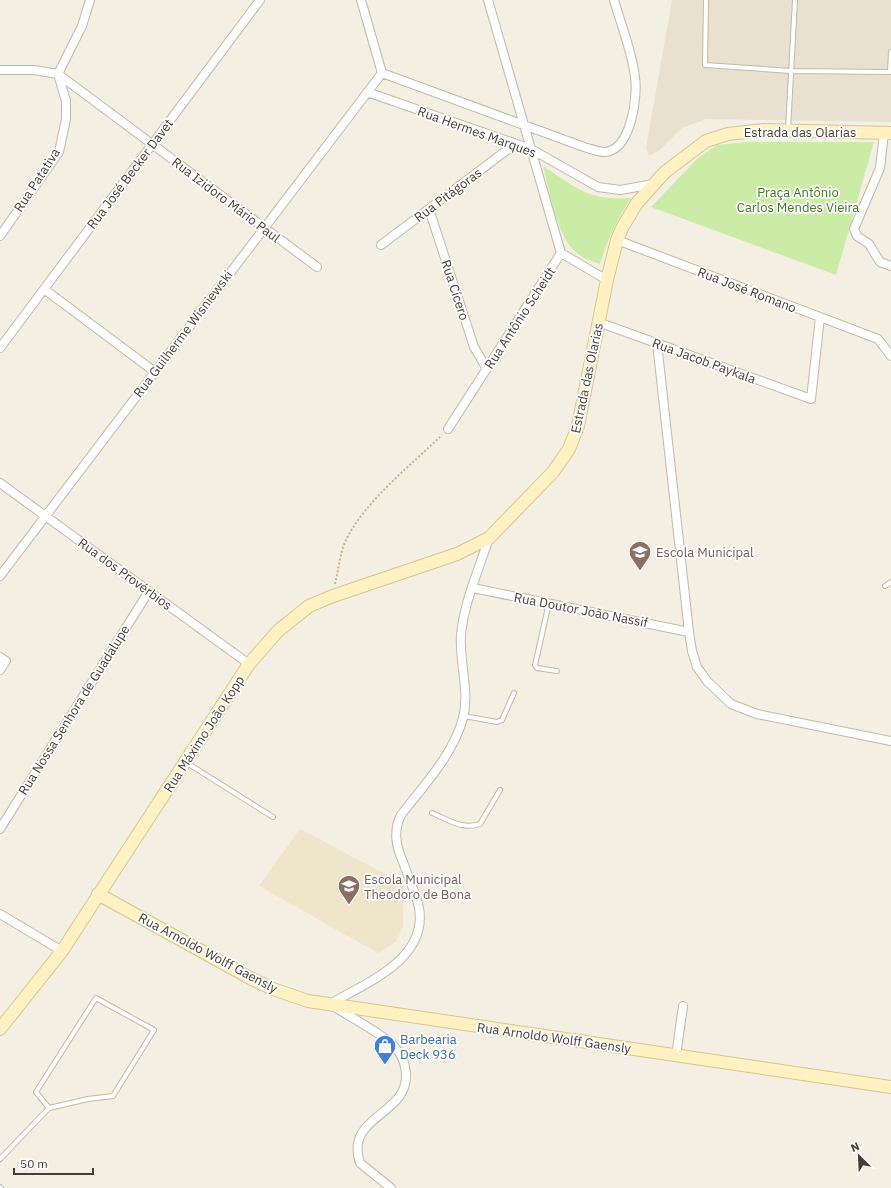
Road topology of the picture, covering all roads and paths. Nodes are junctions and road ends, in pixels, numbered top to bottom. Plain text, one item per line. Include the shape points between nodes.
1 (90, 0) edge
2 (260, 0) edge
3 (361, 0) edge
4 (488, 0) edge
5 (614, 0) edge
6 (706, 0) edge
7 (795, 0) edge
8 (891, 52) edge
9 (0, 70) edge
10 (791, 71) junction
11 (382, 73) junction
12 (58, 74) junction
13 (367, 92) junction
14 (524, 125) junction
15 (788, 131) junction
16 (888, 133) edge
17 (152, 144) junction
18 (515, 144) junction
19 (531, 150) junction
20 (654, 184) junction
21 (429, 209) junction
22 (264, 228) junction
23 (0, 236) edge
24 (617, 240) junction
25 (381, 245) dead end
26 (561, 253) junction
27 (891, 266) edge
28 (317, 267) dead end
29 (606, 280) junction
30 (44, 289) junction
31 (820, 317) junction
32 (598, 322) junction
33 (657, 344) junction
34 (0, 348) edge
35 (891, 356) edge
36 (487, 369) junction
37 (155, 372) junction
38 (448, 429) joint
39 (0, 483) edge
40 (45, 516) junction
41 (489, 538) junction
42 (0, 576) edge
43 (891, 582) edge
44 (885, 586) dead end
45 (473, 588) junction
46 (149, 591) junction
47 (333, 596) junction
48 (548, 603) junction
49 (689, 632) junction
50 (0, 657) edge
51 (249, 664) junction
52 (0, 670) edge
53 (557, 671) dead end
54 (514, 693) dead end
55 (463, 716) junction
56 (891, 741) edge
57 (186, 761) junction
58 (500, 790) dead end
59 (432, 813) dead end
60 (273, 817) dead end
61 (0, 829) edge
62 (98, 894) junction
63 (0, 914) edge
64 (62, 951) junction
65 (330, 1004) junction
66 (683, 1006) dead end
67 (0, 1029) edge
68 (676, 1056) junction
69 (891, 1087) edge
70 (50, 1108) junction
71 (0, 1159) edge
72 (391, 1188) edge

1 - 12 street via 82,26
2 - 17 street, Rua José Becker Davet
3 - 11 street
4 - 14 street, Rua Antônio Scheidt
5 - 14 street, Rua Hermes Marques via 633,64 636,91 628,130 619,145 606,152 597,151
6 - 10 lane via 705,65
7 - 10 lane
8 - 10 lane via 890,72
9 - 12 street via 34,70
10 - 15 lane
11 - 13 street
11 - 14 street, Rua Hermes Marques
12 - 17 street, Rua Izidoro Mário Paul
12 - 23 street, Rua Patativa via 66,101 66,119 59,152
13 - 18 street, Rua Hermes Marques
13 - 22 street, Rua Guilherme Wisniewski
14 - 19 street, Rua Antônio Scheidt
15 - 16 main road, Estrada das Olarias
15 - 20 main road, Estrada das Olarias via 740,132 717,136 679,160
16 - 27 street via 880,168 854,229 857,236 869,244 880,262
17 - 22 street, Rua Izidoro Mário Paul
17 - 30 street, Rua José Becker Davet
18 - 19 street, Rua Hermes Marques
18 - 21 street, Rua Pitágoras
19 - 20 street, Rua Hermes Marques via 598,187 620,190
19 - 26 street, Rua Antônio Scheidt
20 - 24 main road, Estrada das Olarias via 628,216
21 - 25 street, Rua Pitágoras
21 - 36 street, Rua Cícero via 474,347
22 - 28 street, Rua Izidoro Mário Paul
22 - 37 street, Rua Guilherme Wisniewski
24 - 29 main road, Estrada das Olarias
24 - 31 street, Rua José Romano
26 - 29 street
26 - 36 street, Rua Antônio Scheidt
29 - 32 main road, Estrada das Olarias
30 - 34 street, Rua José Becker Davet
30 - 37 street
31 - 33 street, Rua Jacob Paykala via 811,399
31 - 35 street, Rua José Romano via 878,339
32 - 33 street, Rua Jacob Paykala
32 - 41 main road, Estrada das Olarias via 578,426 570,449 553,472
33 - 49 street
36 - 38 street, Rua Antônio Scheidt
37 - 40 street, Rua Guilherme Wisniewski
38 - 47 path via 362,515 343,549
39 - 40 street, Rua dos Provérbios
40 - 42 street, Rua Guilherme Wisniewski
40 - 46 street, Rua dos Provérbios
41 - 45 street, Estrada das Olarias
41 - 47 main road, Rua Máximo João Kopp via 457,554
43 - 44 lane
45 - 48 street, Rua Doutor João Nassif
45 - 55 street, Estrada das Olarias via 461,635 465,698
46 - 51 street, Rua dos Provérbios
46 - 61 street, Rua Nossa Senhora de Guadalupe
47 - 51 main road, Rua Máximo João Kopp via 309,606 294,616
48 - 49 street, Rua Doutor João Nassif
48 - 53 lane via 534,664 538,668
49 - 56 street via 697,667 707,681 731,704 757,714
50 - 52 street via 6,661
51 - 57 main road, Rua Máximo João Kopp
54 - 55 lane via 502,720 497,722
55 - 65 street, Estrada das Olarias via 449,750 397,824 397,843 419,908 418,934 407,954 396,964
57 - 60 lane
57 - 62 main road, Rua Máximo João Kopp
58 - 59 lane via 480,824 462,827
62 - 64 main road, Rua Máximo João Kopp
62 - 65 main road, Rua Arnoldo Wolff Gaensly via 273,989 292,997
63 - 64 street
64 - 67 main road, Rua Máximo João Kopp
65 - 68 main road, Rua Arnoldo Wolff Gaensly
65 - 72 street via 393,1045 401,1054 406,1068 407,1081 403,1093 366,1126 356,1146 360,1163
66 - 68 street
68 - 69 main road, Rua Arnoldo Wolff Gaensly
70 - 70 lane via 36,1092 96,998 154,1030 113,1096
70 - 71 lane

